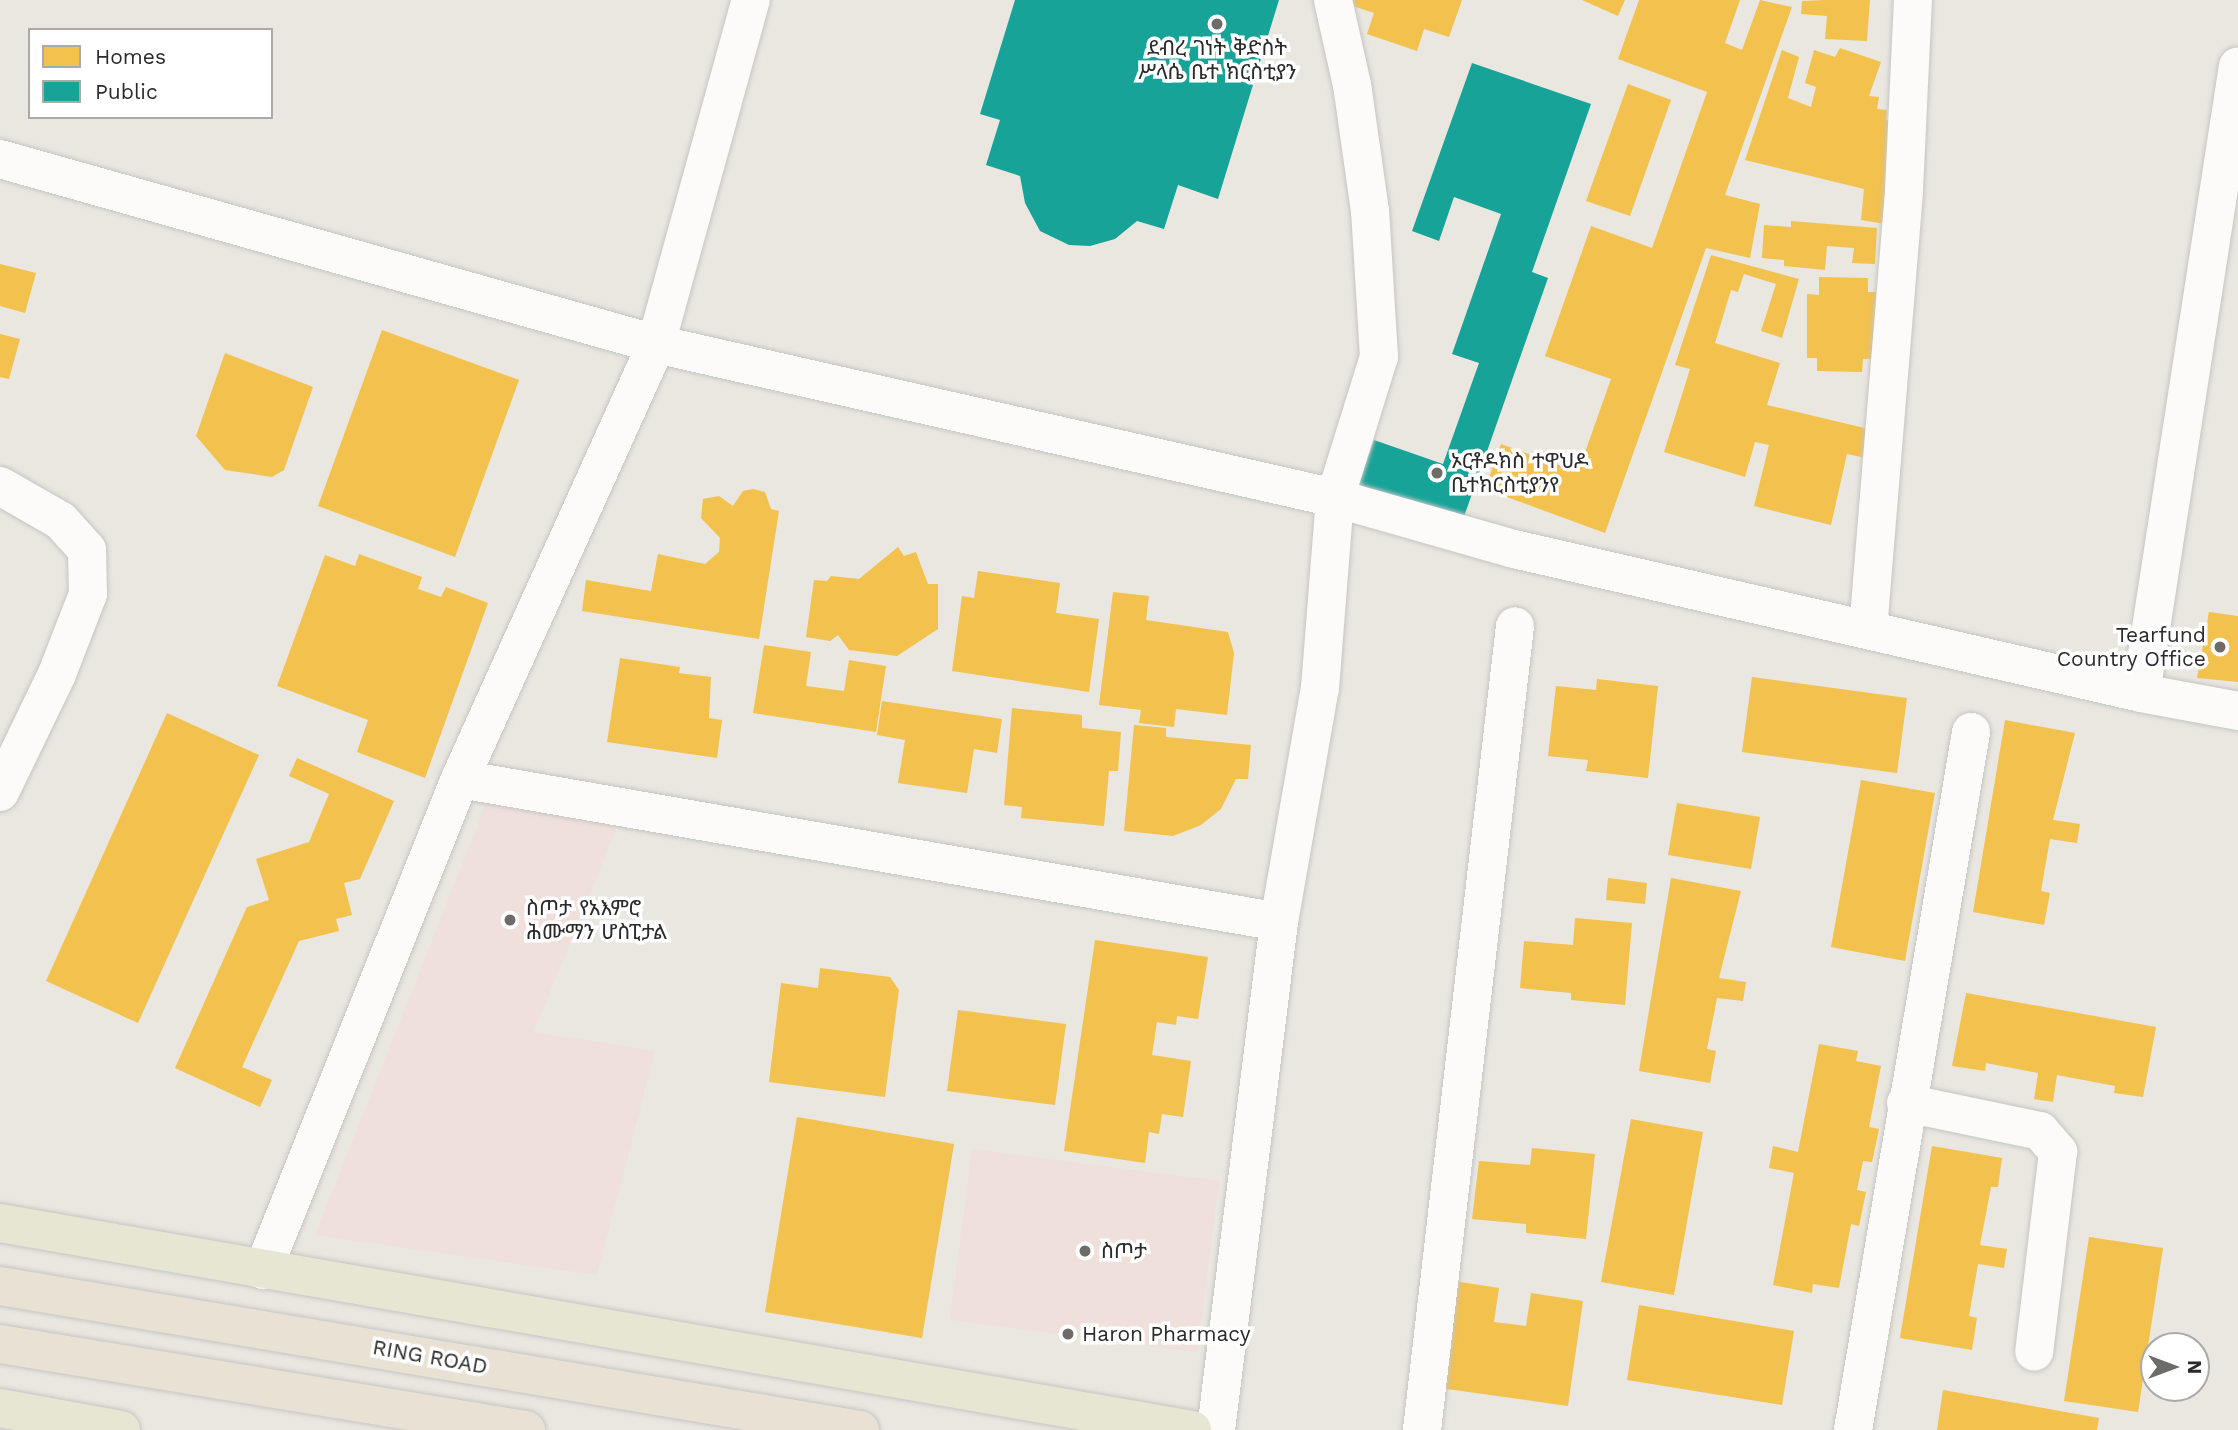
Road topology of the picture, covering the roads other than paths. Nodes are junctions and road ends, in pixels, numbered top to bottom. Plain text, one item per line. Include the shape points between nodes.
1 (751, 0) edge
2 (1333, 0) edge
3 (1913, 0) edge
4 (2238, 65) edge
5 (0, 159) edge
6 (656, 344) junction
7 (0, 486) edge
8 (1335, 498) junction
9 (1515, 626) dead end
10 (1868, 630) junction
11 (2141, 694) junction
12 (2238, 710) edge
13 (1971, 732) dead end
14 (460, 779) junction
15 (0, 792) edge
16 (1279, 922) junction
17 (1906, 1103) junction
18 (0, 1223) edge
19 (263, 1270) junction
20 (0, 1286) edge
21 (0, 1344) edge
22 (2034, 1352) dead end
23 (0, 1408) edge
24 (121, 1430) edge
25 (526, 1430) edge
26 (860, 1430) edge
27 (1192, 1430) edge
28 (1216, 1430) edge
29 (1422, 1430) edge
30 (1853, 1430) edge

1 - 6 street
2 - 8 street via 1352,85 1370,211 1379,357
3 - 10 street via 1904,190
4 - 11 street
5 - 6 street
6 - 8 street
6 - 14 street
7 - 15 street via 61,521 87,550 88,594 57,674
8 - 10 street via 1514,549
8 - 16 street via 1320,688
9 - 29 street
10 - 11 street
11 - 12 street
13 - 17 street
14 - 16 street
14 - 19 street
16 - 28 street
17 - 22 street via 2040,1131 2057,1152
17 - 30 street
18 - 19 main road
19 - 27 main road
20 - 26 highway, RING ROAD
21 - 25 highway
23 - 24 main road

